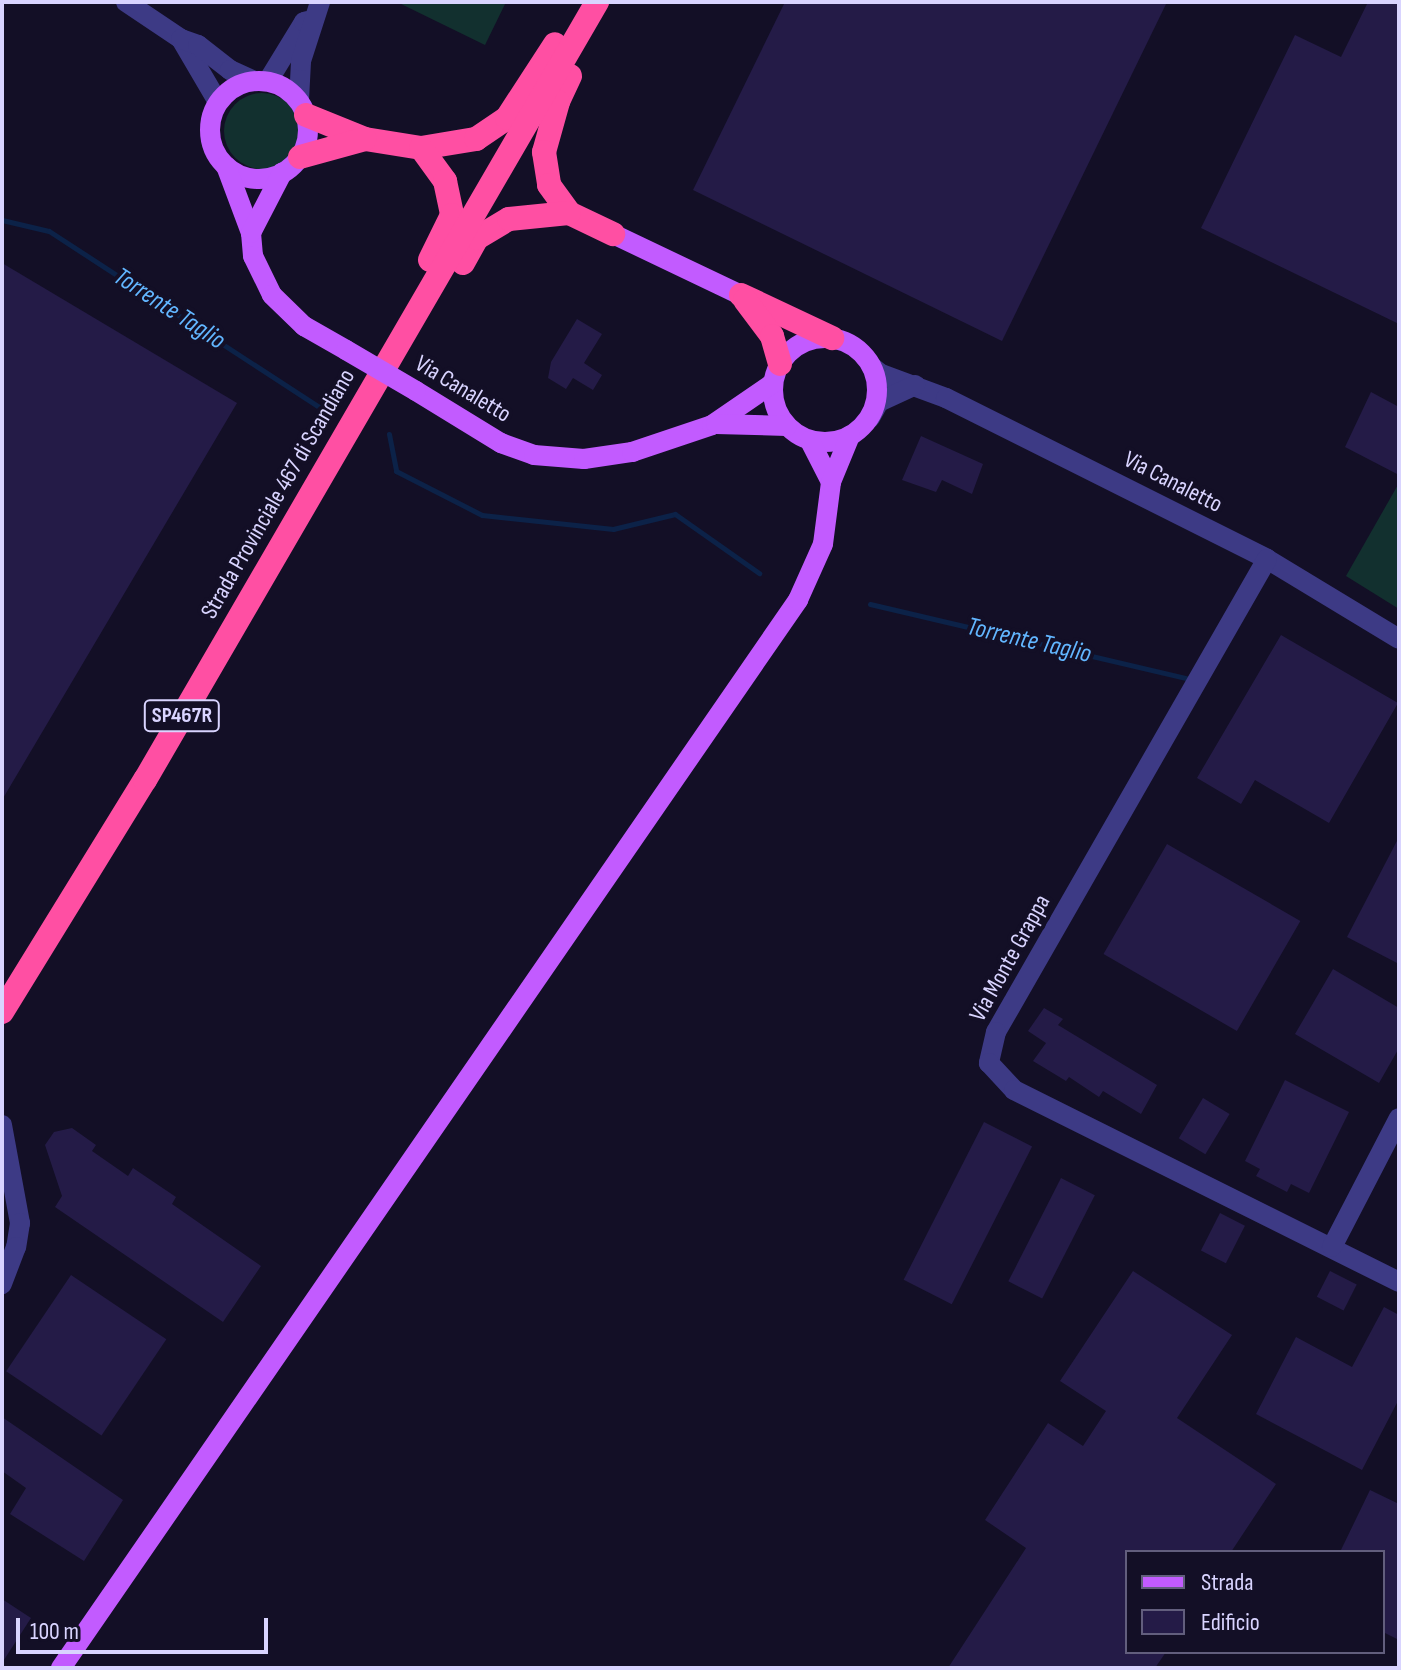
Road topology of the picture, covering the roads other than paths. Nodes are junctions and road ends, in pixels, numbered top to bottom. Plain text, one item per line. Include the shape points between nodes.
1 (126, 2) edge
2 (585, 2) edge
3 (597, 2) edge
4 (604, 2) edge
5 (316, 11) edge
6 (181, 39) junction
7 (260, 81) junction
8 (218, 102) junction
9 (303, 107) junction
10 (365, 139) junction
11 (421, 148) junction
12 (291, 165) junction
13 (226, 166) junction
14 (569, 213) junction
15 (251, 233) junction
16 (613, 234) joint
17 (741, 295) junction
18 (832, 338) junction
19 (872, 367) junction
20 (777, 374) junction
21 (915, 385) junction
22 (356, 416) junction
23 (870, 418) junction
24 (712, 425) junction
25 (787, 426) junction
26 (850, 436) junction
27 (810, 441) junction
28 (831, 482) junction
29 (1267, 559) junction
30 (1399, 639) edge
31 (2, 1012) edge
32 (1399, 1118) edge
33 (2, 1125) edge
34 (1332, 1247) junction
35 (1399, 1282) edge
36 (2, 1284) edge
37 (61, 1668) edge

1 - 6 street
2 - 11 highway via 507,118 476,139
3 - 22 highway, Strada Provinciale 467 di Scandiano / SP467R
4 - 14 highway via 558,102 544,152 549,185
5 - 7 street
5 - 9 street via 301,61
6 - 7 street via 198,45 230,70
6 - 8 street
7 - 8 main road via 233,88
7 - 9 main road via 286,87
8 - 13 main road via 210,131 214,150
9 - 10 highway
9 - 12 main road via 307,141
10 - 11 highway
10 - 12 highway
11 - 22 highway via 445,181 452,215
12 - 13 main road via 253,179
12 - 15 main road
13 - 15 main road, Via Canaletto
14 - 16 highway
14 - 22 highway via 509,219 477,238 423,330
15 - 24 main road, Via Canaletto, bridge via 253,256 272,295 304,326 501,443 534,455 607,458
16 - 17 main road
17 - 18 highway
17 - 20 highway via 772,336
18 - 19 main road via 851,345
18 - 20 main road via 802,343
19 - 21 street, Via Canaletto
19 - 23 main road via 877,398
20 - 24 main road, Via Canaletto
20 - 25 main road via 777,410
21 - 23 street via 879,402
21 - 29 street, Via Canaletto
22 - 31 highway, Strada Provinciale 467 di Scandiano / SP467R via 145,780
23 - 26 main road
24 - 25 main road, Via Canaletto
25 - 27 main road
26 - 27 main road via 830,443
26 - 28 main road
27 - 28 main road
28 - 37 main road via 823,544 798,600
29 - 30 street, Via Canaletto
29 - 34 street, Via Monte Grappa via 996,1032 989,1063 1014,1090
32 - 34 street
33 - 36 street via 20,1223
34 - 35 street, Via Monte Grappa

